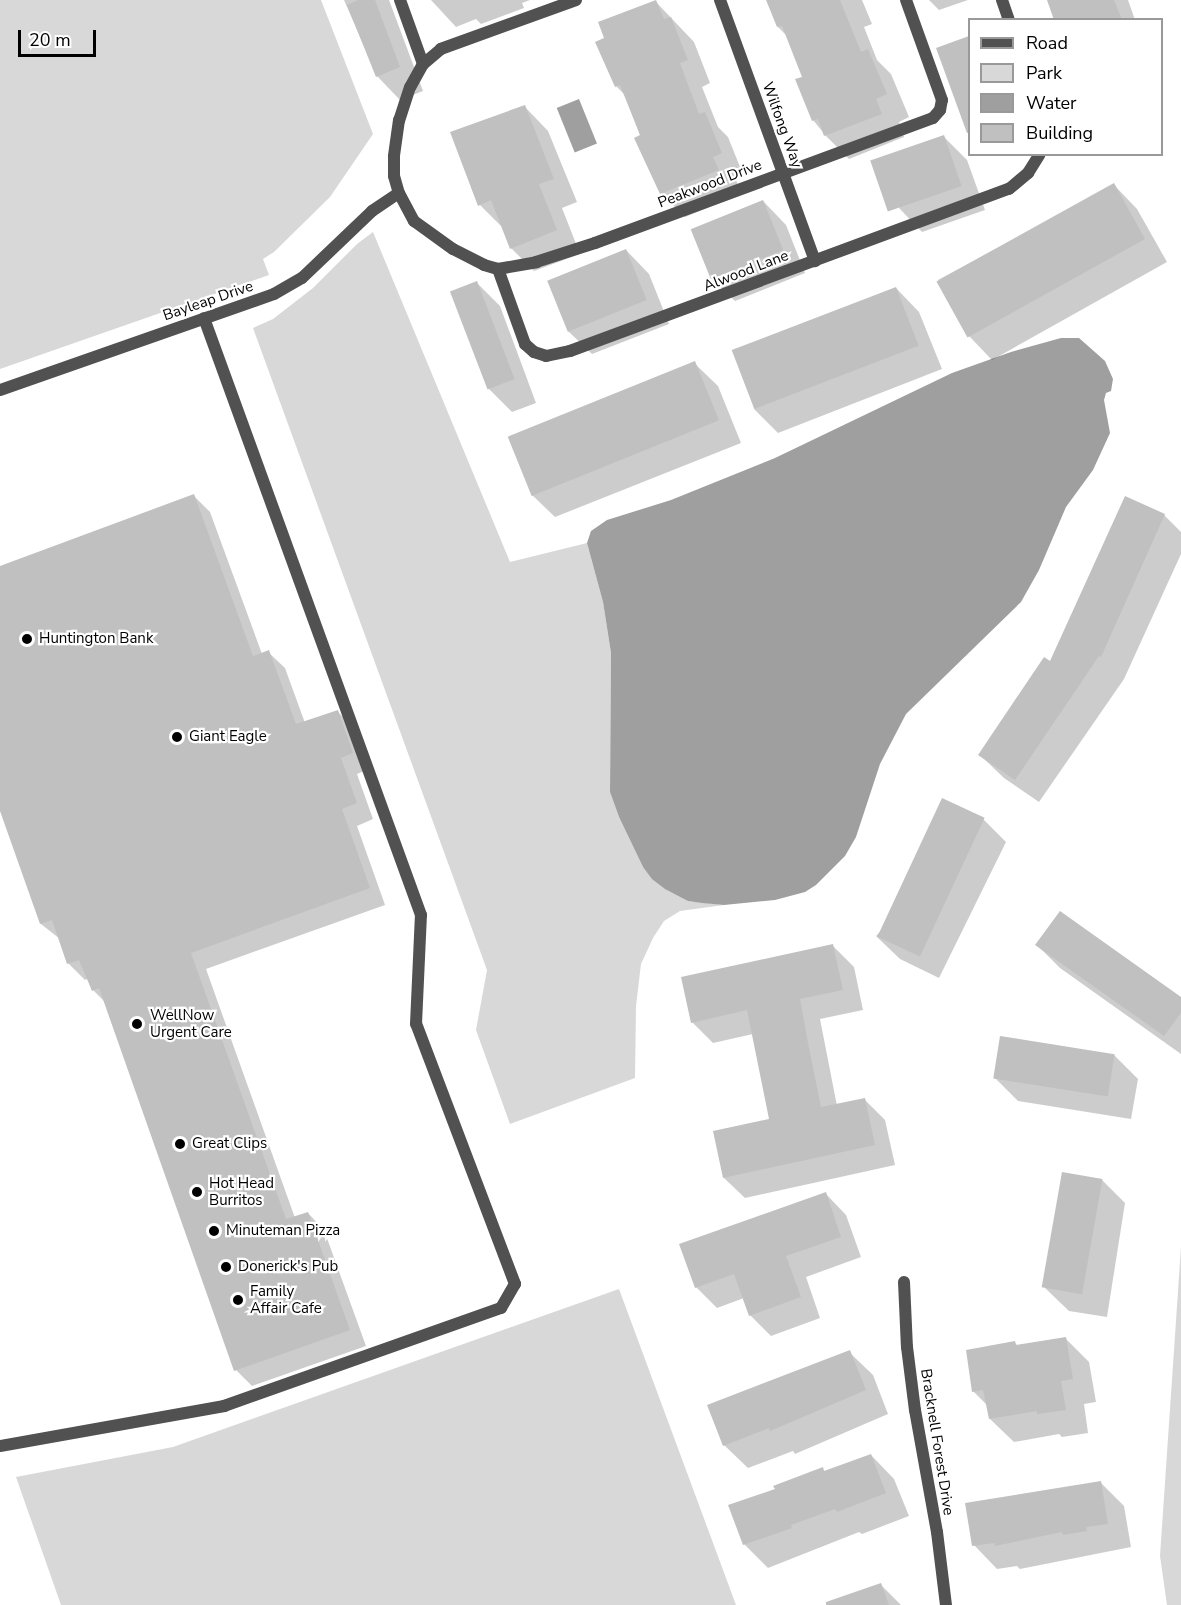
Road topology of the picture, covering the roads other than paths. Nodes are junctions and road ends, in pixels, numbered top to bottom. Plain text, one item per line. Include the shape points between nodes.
1 (400, 0) edge
2 (576, 0) edge
3 (720, 0) edge
4 (906, 0) edge
5 (1002, 0) edge
6 (1008, 18) edge
7 (423, 64) junction
8 (1039, 156) edge
9 (783, 172) junction
10 (399, 193) junction
11 (815, 261) junction
12 (498, 269) junction
13 (204, 318) junction
14 (0, 390) edge
15 (904, 1282) dead end
16 (0, 1446) edge
17 (946, 1605) edge

1 - 7 street
2 - 7 street via 441,49
3 - 9 street, Wilfong Way
4 - 9 street, Peakwood Drive via 942,100 940,110 933,118
5 - 6 street
7 - 10 street via 399,120 394,176
8 - 11 street, Alwood Lane via 1028,173 1009,189
9 - 11 street, Wilfong Way
9 - 12 street, Peakwood Drive via 596,243
10 - 12 street via 414,221 435,237
10 - 13 street, Bayleap Drive via 372,211 303,278 274,294
11 - 12 street, Alwood Lane via 570,351 546,356 525,344
13 - 14 street, Bayleap Drive
13 - 16 street via 421,915 416,1024 514,1284 501,1308 224,1406
15 - 17 street, Bracknell Forest Drive via 915,1410

